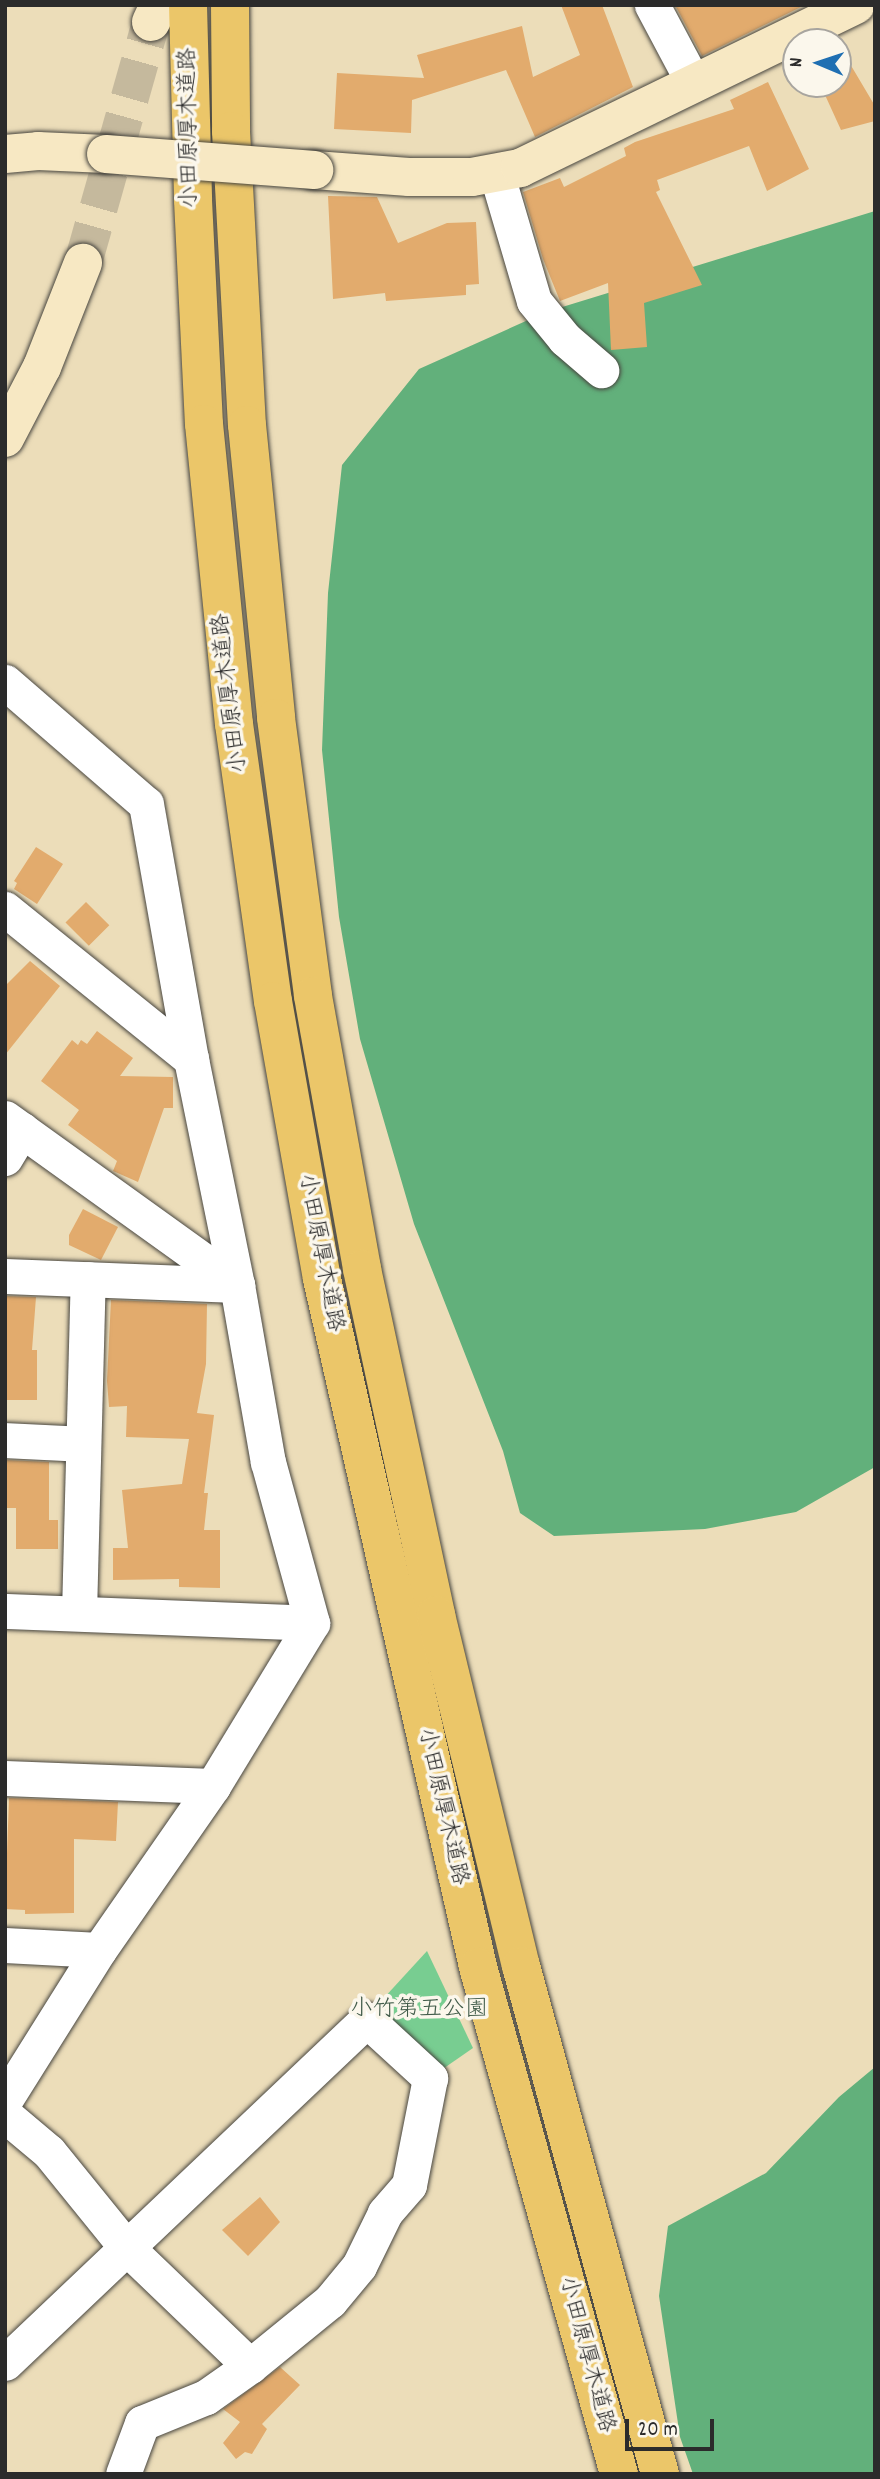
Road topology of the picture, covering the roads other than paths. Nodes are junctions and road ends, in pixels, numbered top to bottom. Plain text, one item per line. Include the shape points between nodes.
1 (188, 5) edge
2 (230, 5) edge
3 (253, 5) edge
4 (652, 5) edge
5 (856, 5) edge
6 (694, 84) junction
7 (231, 131) junction
8 (5, 154) edge
9 (496, 173) junction
10 (83, 262) tunnel mouth
11 (601, 370) dead end
12 (5, 438) edge
13 (5, 682) edge
14 (5, 909) edge
15 (191, 1059) junction
16 (11, 1135) edge
17 (5, 1276) edge
18 (88, 1279) junction
19 (237, 1285) junction
20 (5, 1440) edge
21 (83, 1444) junction
22 (5, 1611) edge
23 (79, 1613) junction
24 (312, 1623) junction
25 (5, 1777) edge
26 (213, 1786) junction
27 (5, 1945) edge
28 (99, 1950) junction
29 (5, 2100) edge
30 (5, 2115) edge
31 (126, 2247) junction
32 (5, 2363) edge
33 (250, 2366) junction
34 (123, 2474) edge
35 (619, 2474) edge
36 (660, 2474) edge

1 - 35 highway, 小田原厚木道路 via 204,425 234,724 275,1014 323,1279 475,1954
2 - 7 highway, 小田原厚木道路
3 - 7 highway
4 - 6 street
5 - 6 street
6 - 9 street via 520,168
7 - 36 highway, 小田原厚木道路 via 247,425 276,718 313,996 357,1241 436,1615 514,1939
8 - 9 street, bridge via 38,151 409,177
9 - 11 street via 534,301 565,340
10 - 12 street via 42,367
13 - 15 street via 146,804
14 - 15 street
15 - 19 street
16 - 19 street
17 - 18 street
18 - 19 street
18 - 21 street
19 - 24 street via 268,1462
20 - 21 street
21 - 23 street
22 - 23 street
23 - 24 street
24 - 26 street
25 - 26 street
26 - 28 street
27 - 28 street
28 - 29 street
30 - 31 street via 49,2152
31 - 32 street
31 - 33 street
31 - 33 street via 368,2020 430,2078 410,2185 385,2213 359,2266 330,2301
33 - 34 street via 206,2397 142,2423

